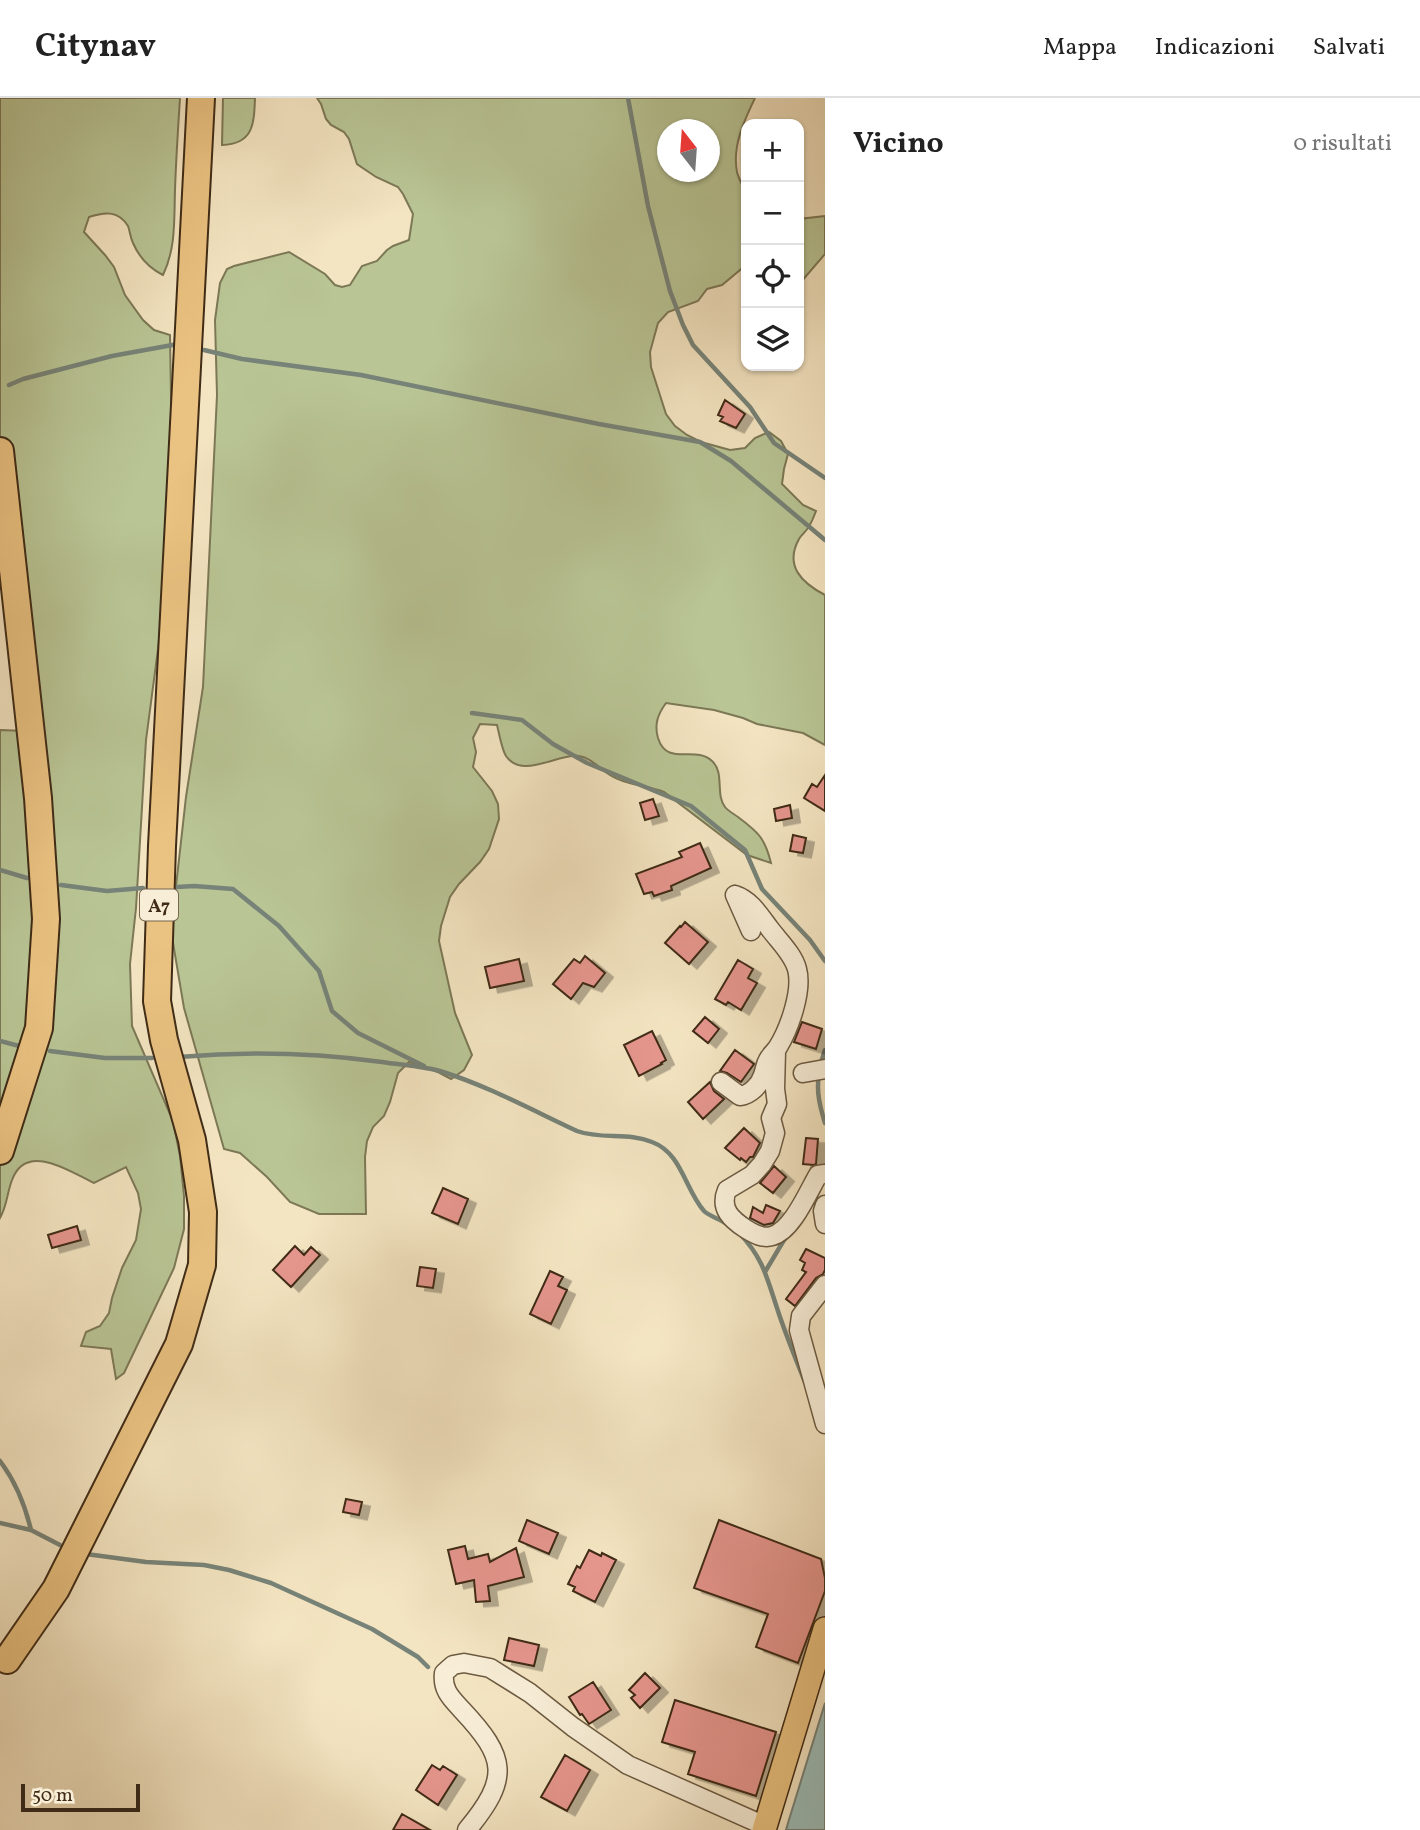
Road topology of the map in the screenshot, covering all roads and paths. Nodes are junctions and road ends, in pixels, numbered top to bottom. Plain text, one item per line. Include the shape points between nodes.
1 (201, 98) edge
2 (0, 451) edge
3 (751, 931) dead end
4 (776, 1051) junction
5 (825, 1069) edge
6 (803, 1073) dead end
7 (721, 1082) dead end
8 (0, 1151) edge
9 (825, 1174) edge
10 (825, 1205) edge
11 (825, 1224) edge
12 (825, 1285) edge
13 (825, 1424) edge
14 (825, 1629) edge
15 (7, 1660) dead end
16 (764, 1828) edge
17 (467, 1830) edge

1 - 15 highway, A7 via 157,1001 192,1140 203,1212 202,1265 179,1344 57,1589
2 - 8 highway via 38,798 46,919 39,1028
3 - 4 street via 736,895 753,907 797,967 792,1016
4 - 7 street via 766,1062 762,1079 747,1095 740,1096
4 - 9 street via 777,1104 771,1118 775,1133 771,1151 752,1175 727,1190 725,1208 732,1220 755,1235 773,1236 797,1212 818,1175
5 - 6 street
10 - 11 street
12 - 13 street via 801,1316 799,1330
14 - 16 main road
16 - 17 street via 628,1765 514,1682 490,1668 464,1663 444,1673 445,1690 485,1736 498,1762 486,1807

